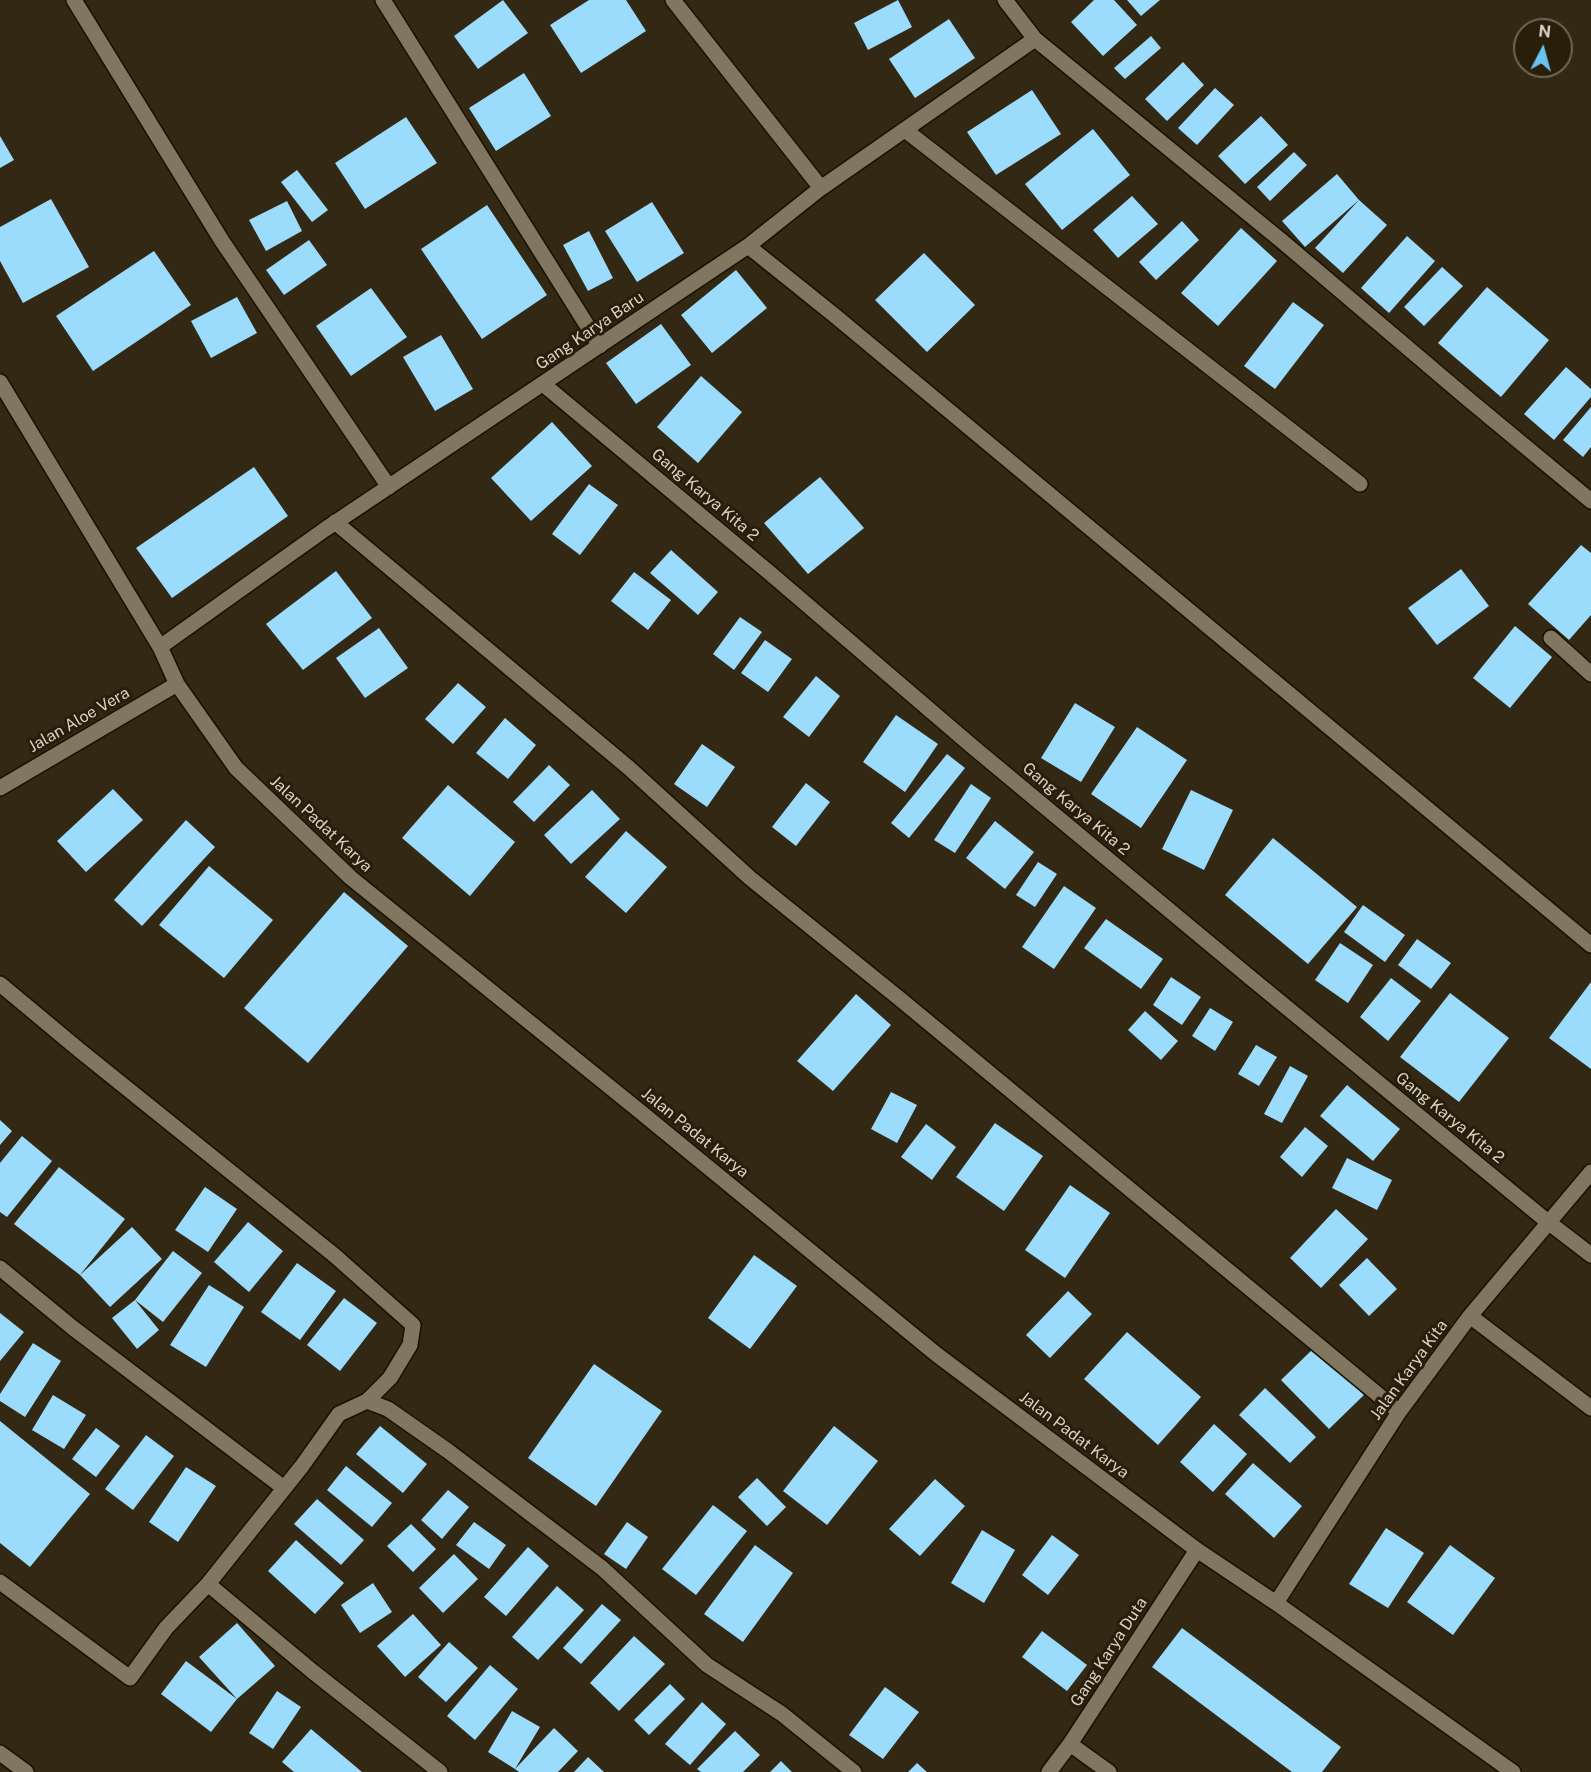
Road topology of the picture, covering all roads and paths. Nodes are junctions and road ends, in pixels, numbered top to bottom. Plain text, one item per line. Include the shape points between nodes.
1 (74, 0) edge
2 (384, 0) edge
3 (672, 0) edge
4 (1005, 0) edge
5 (1035, 39) junction
6 (904, 130) junction
7 (821, 188) junction
8 (748, 246) junction
9 (600, 346) junction
10 (0, 382) edge
11 (543, 384) junction
12 (1360, 484) dead end
13 (388, 487) junction
14 (1591, 501) edge
15 (336, 522) junction
16 (1551, 638) dead end
17 (160, 647) junction
18 (1591, 674) edge
19 (177, 684) junction
20 (0, 789) edge
21 (1591, 945) edge
22 (0, 984) edge
23 (1591, 1172) edge
24 (1548, 1222) junction
25 (1591, 1255) edge
26 (0, 1268) edge
27 (1470, 1316) junction
28 (367, 1401) junction
29 (1591, 1408) edge
30 (1399, 1412) junction
31 (285, 1488) junction
32 (1197, 1550) junction
33 (0, 1582) edge
34 (208, 1584) junction
35 (1276, 1603) junction
36 (1070, 1744) junction
37 (0, 1753) edge
38 (26, 1772) edge
39 (440, 1772) edge
40 (854, 1772) edge
41 (1049, 1772) edge
42 (1109, 1772) edge
43 (1513, 1772) edge

1 - 13 street via 222,240
2 - 9 street
3 - 7 street
4 - 5 street
5 - 6 street, Gang Karya Baru
5 - 14 street
6 - 7 street, Gang Karya Baru
6 - 12 street
7 - 8 street, Gang Karya Baru
8 - 9 street, Gang Karya Baru
8 - 21 street
9 - 11 street, Gang Karya Baru
10 - 17 street, Jalan Padat Karya
11 - 13 street, Gang Karya Baru
11 - 24 street, Gang Karya Kita 2 via 973,747
13 - 15 street, Gang Karya Baru
15 - 17 street, Gang Karya Baru
15 - 30 street via 629,768 750,878
16 - 18 street
17 - 19 street, Jalan Padat Karya
19 - 20 street, Jalan Aloe Vera
19 - 32 street, Jalan Padat Karya via 236,768 351,878 936,1354
22 - 28 street via 334,1255 413,1324 410,1345 390,1378
23 - 24 street, Jalan Karya Kita
24 - 25 street, Gang Karya Kita 2
24 - 27 street, Jalan Karya Kita
26 - 31 street
27 - 29 street
27 - 30 street, Jalan Karya Kita
28 - 31 street via 339,1414
28 - 40 street via 388,1409 457,1457 602,1568 708,1665 782,1714
30 - 35 street, Jalan Karya Kita
31 - 34 street
32 - 35 street, Jalan Padat Karya
32 - 36 street, Gang Karya Duta
33 - 34 street via 130,1678 166,1628
34 - 39 street
35 - 43 street, Jalan Padat Karya
36 - 41 street, Gang Karya Duta
36 - 42 street
37 - 38 street

